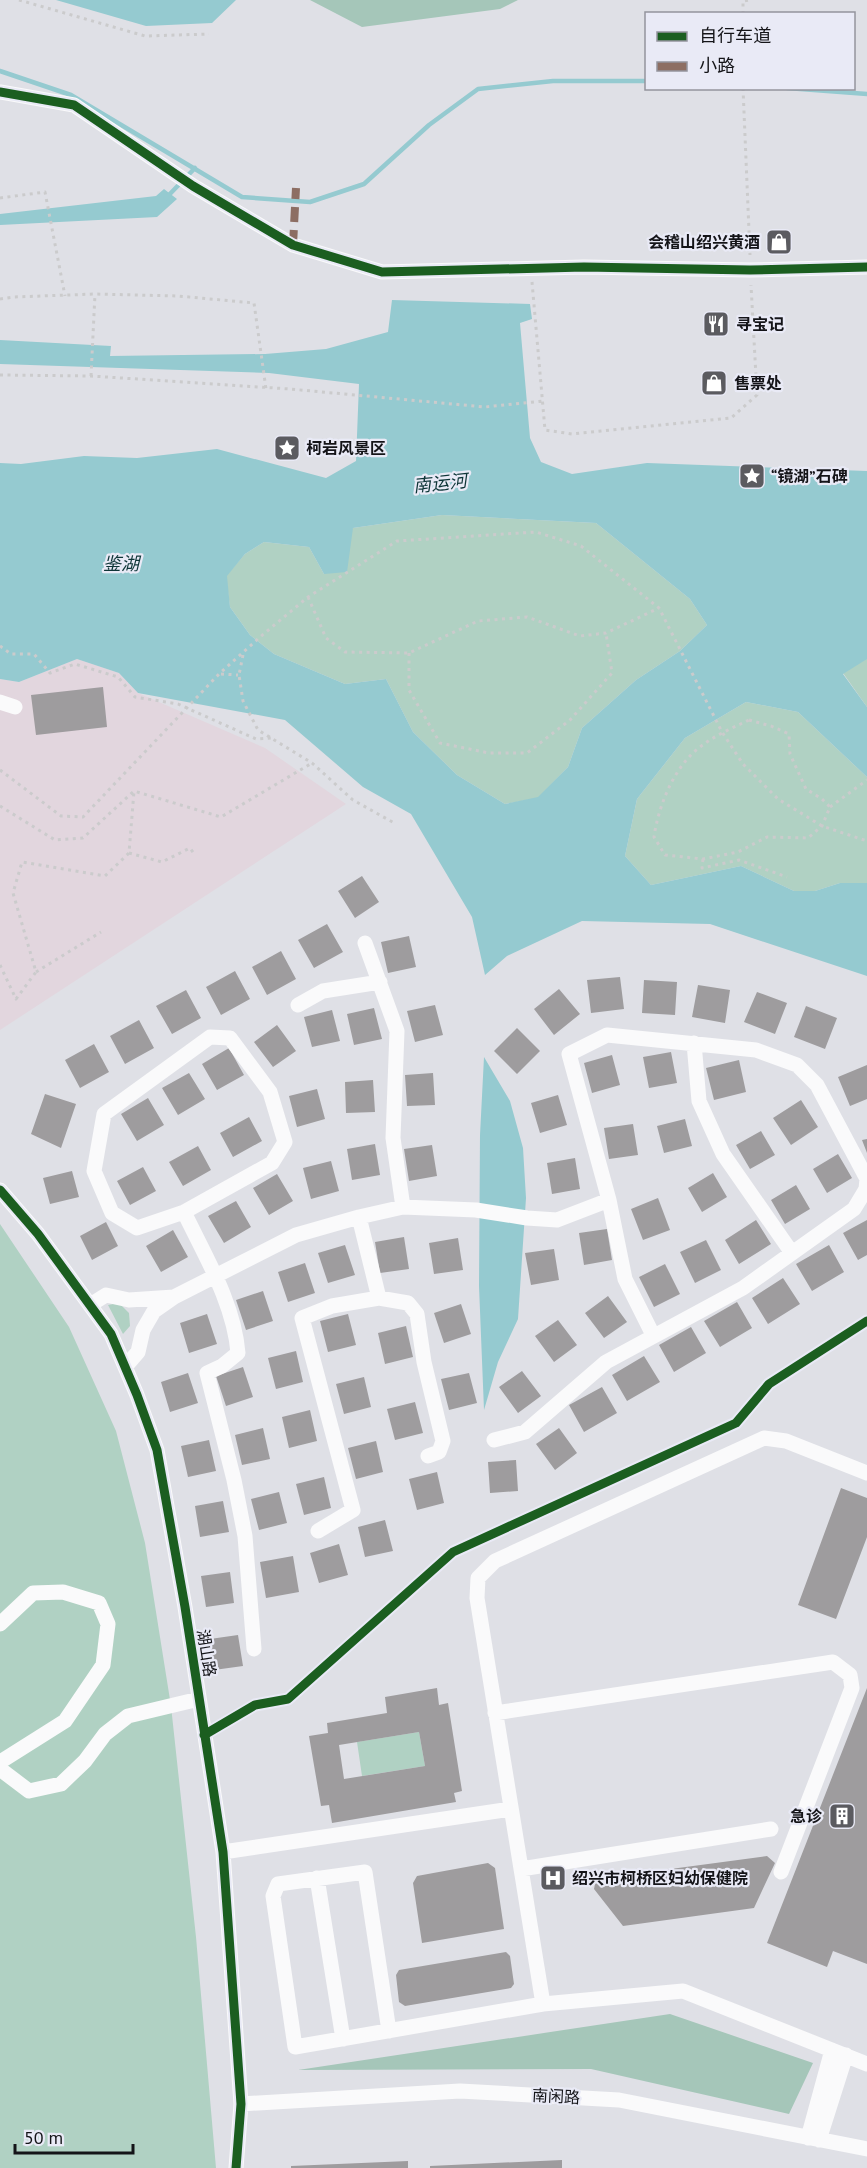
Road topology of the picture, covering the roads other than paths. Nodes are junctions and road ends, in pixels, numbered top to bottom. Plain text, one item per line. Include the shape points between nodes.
1 (0, 92) edge
2 (867, 267) edge
3 (0, 702) edge
4 (15, 707) dead end
5 (365, 943) dead end
6 (380, 982) junction
7 (298, 1005) dead end
8 (694, 1043) junction
9 (0, 1190) edge
10 (609, 1200) junction
11 (402, 1207) junction
12 (184, 1212) junction
13 (359, 1217) junction
14 (792, 1253) junction
15 (215, 1276) junction
16 (174, 1297) junction
17 (379, 1298) junction
18 (90, 1305) junction
19 (653, 1335) junction
20 (125, 1367) junction
21 (494, 1440) dead end
22 (428, 1456) dead end
23 (867, 1473) edge
24 (318, 1531) dead end
25 (0, 1624) edge
26 (254, 1649) dead end
27 (199, 1699) junction
28 (495, 1713) junction
29 (0, 1762) edge
30 (0, 1769) edge
31 (511, 1809) junction
32 (771, 1828) dead end
33 (223, 1852) junction
34 (521, 1869) junction
35 (781, 1872) dead end
36 (317, 1878) junction
37 (543, 2004) junction
38 (389, 2031) junction
39 (343, 2039) junction
40 (839, 2053) junction
41 (867, 2064) edge
42 (241, 2104) junction
43 (813, 2139) junction
44 (867, 2149) edge
45 (236, 2168) edge

1 - 2 street via 74,105 193,186 293,245 382,272
3 - 4 street
5 - 6 street
6 - 7 street via 323,990
6 - 11 street via 397,1031 393,1138
8 - 10 street via 607,1035 569,1054
8 - 14 street via 699,1101 723,1154
8 - 14 street via 756,1050 797,1065 817,1085 867,1179 866,1189 854,1209
9 - 18 street, 湖山路
10 - 11 street via 557,1220 476,1210
10 - 19 street via 625,1279
11 - 13 street
12 - 12 street via 137,1228 112,1213 93,1171 104,1114 210,1037 231,1038 270,1092 285,1142 272,1163
12 - 15 street
13 - 15 street via 297,1235
13 - 17 street
14 - 19 street via 743,1288
15 - 16 street
15 - 26 street via 236,1333 238,1353 207,1373 245,1536
16 - 18 street via 129,1300 106,1295
16 - 20 street via 154,1311 143,1330 138,1352
17 - 22 street via 408,1303 417,1314 443,1441 439,1452
17 - 24 street via 332,1306 302,1318 353,1510
18 - 20 street, 湖山路 via 111,1334
19 - 21 street via 606,1362 525,1432
20 - 27 street, 湖山路 via 157,1450
23 - 28 street via 786,1441 764,1438 495,1561 478,1578 477,1598
25 - 29 street via 33,1593 63,1592 99,1603 108,1624 103,1665 65,1721
27 - 30 street via 128,1716 105,1734 61,1784 29,1791
27 - 33 street, 湖山路
28 - 31 street
28 - 35 street via 833,1662 850,1675 852,1688
31 - 33 street
31 - 34 street
32 - 34 street
33 - 42 street, 湖山路
34 - 37 street
36 - 38 street via 365,1872
36 - 39 street
36 - 39 street via 278,1884 273,1896 295,2047
37 - 38 street
37 - 40 street via 683,1991
38 - 39 street
40 - 41 street
40 - 43 street
42 - 43 street, 南闲路 via 460,2091 619,2100
42 - 45 street, 湖山路
43 - 44 street, 南闲路

